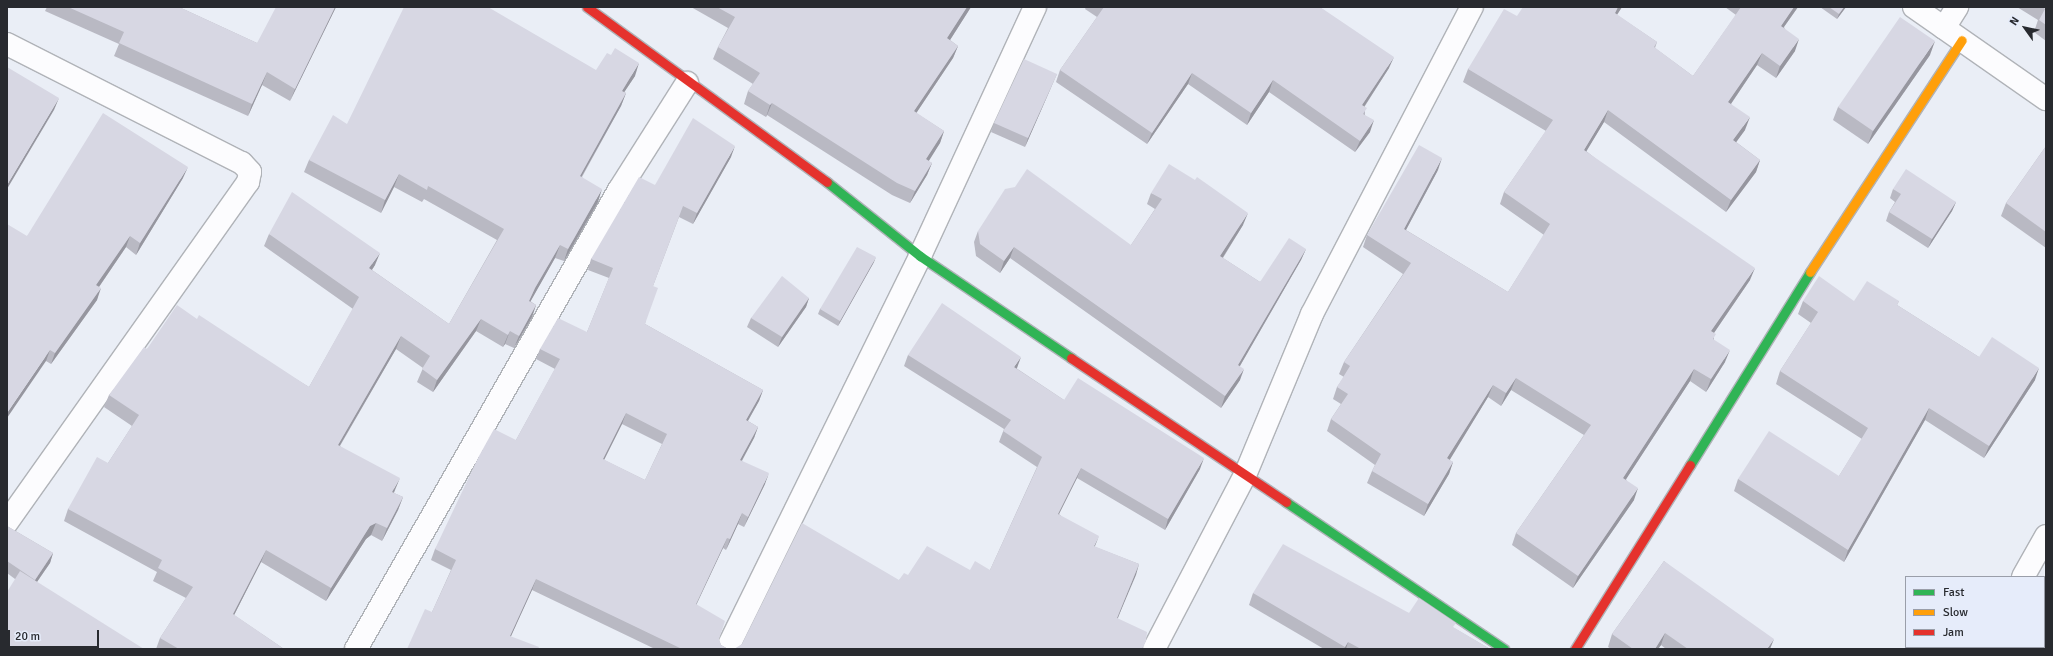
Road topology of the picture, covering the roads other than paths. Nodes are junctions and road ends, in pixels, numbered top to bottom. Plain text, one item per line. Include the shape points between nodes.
1 (586, 7) edge
2 (1035, 7) edge
3 (1472, 7) edge
4 (1914, 7) edge
5 (1957, 7) edge
6 (1944, 28) junction
7 (1962, 40) junction
8 (7, 44) edge
9 (688, 83) junction
10 (2046, 98) edge
11 (920, 256) junction
12 (1245, 475) junction
13 (7, 523) edge
14 (2046, 536) edge
15 (2024, 576) edge
16 (356, 649) edge
17 (727, 649) edge
18 (1154, 649) edge
19 (1504, 649) edge
20 (1575, 649) edge

1 - 9 street
2 - 11 street
3 - 12 street via 1312,314
4 - 6 street
5 - 6 street
6 - 7 street
7 - 10 street
7 - 20 street via 1859,193
8 - 13 street via 242,163 250,172 248,182
9 - 11 street via 817,174
9 - 16 street via 619,190
11 - 12 street
11 - 17 street
12 - 18 street
12 - 19 street
14 - 15 street

